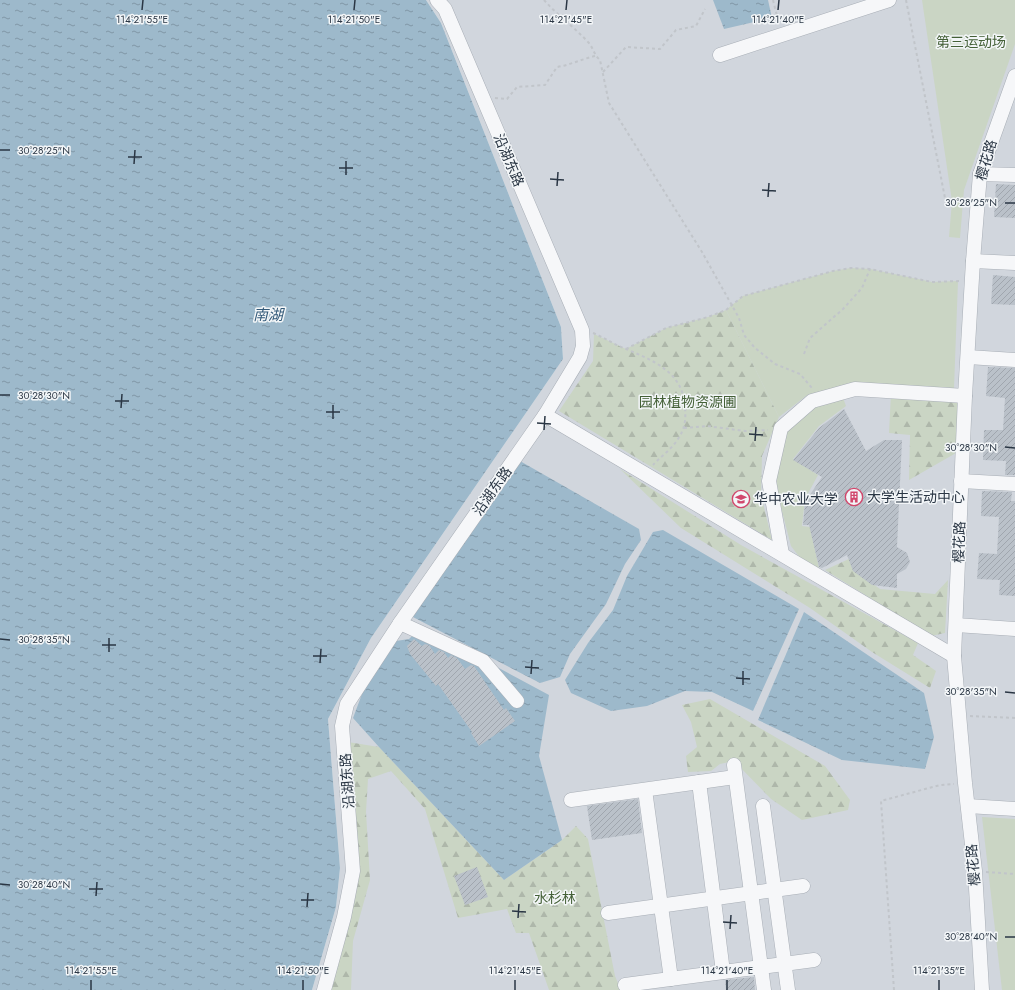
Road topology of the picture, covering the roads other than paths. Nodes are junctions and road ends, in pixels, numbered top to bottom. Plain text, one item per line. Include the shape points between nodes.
1 (437, 0) edge
2 (889, 0) edge
3 (720, 55) dead end
4 (1015, 76) edge
5 (980, 174) junction
6 (1015, 175) edge
7 (973, 261) junction
8 (1015, 263) edge
9 (968, 357) junction
10 (1015, 360) edge
11 (966, 396) junction
12 (545, 415) junction
13 (961, 481) junction
14 (1015, 484) edge
15 (782, 554) junction
16 (400, 624) junction
17 (956, 625) junction
18 (1015, 628) edge
19 (954, 656) junction
20 (517, 702) dead end
21 (699, 782) junction
22 (645, 790) junction
23 (571, 800) dead end
24 (763, 806) dead end
25 (968, 806) junction
26 (1015, 809) edge
27 (803, 886) dead end
28 (774, 890) junction
29 (751, 894) junction
30 (714, 899) junction
31 (662, 906) junction
32 (608, 913) dead end
33 (814, 960) dead end
34 (784, 964) junction
35 (761, 967) junction
36 (724, 972) junction
37 (671, 979) junction
38 (625, 985) dead end
39 (324, 990) edge
40 (764, 990) edge
41 (788, 990) edge
42 (982, 990) edge

1 - 12 street, 沿湖东路 via 445,9 582,330 583,346 580,357
2 - 3 street
4 - 5 street, 樱花路
5 - 6 street
5 - 7 street, 樱花路
7 - 8 street
7 - 9 street, 樱花路
9 - 10 street
9 - 11 street, 樱花路
11 - 13 street, 樱花路
11 - 15 street via 855,389 812,401 781,428 769,481
12 - 15 street
12 - 16 street, 沿湖东路
13 - 14 street
13 - 17 street, 樱花路
15 - 19 street
16 - 20 street via 483,661
16 - 39 street, 沿湖东路 via 347,704 342,726 353,871
17 - 18 street
17 - 19 street, 樱花路
19 - 25 street, 樱花路
21 - 22 street
21 - 29 street via 734,771
21 - 30 street
22 - 23 street
22 - 31 street
24 - 28 street
25 - 26 street
25 - 42 street, 樱花路 via 975,871
27 - 28 street
28 - 29 street
28 - 34 street
29 - 30 street
29 - 35 street
30 - 31 street
30 - 36 street
31 - 32 street
31 - 37 street
33 - 34 street
34 - 35 street
34 - 41 street
35 - 36 street
35 - 40 street
36 - 37 street
37 - 38 street

